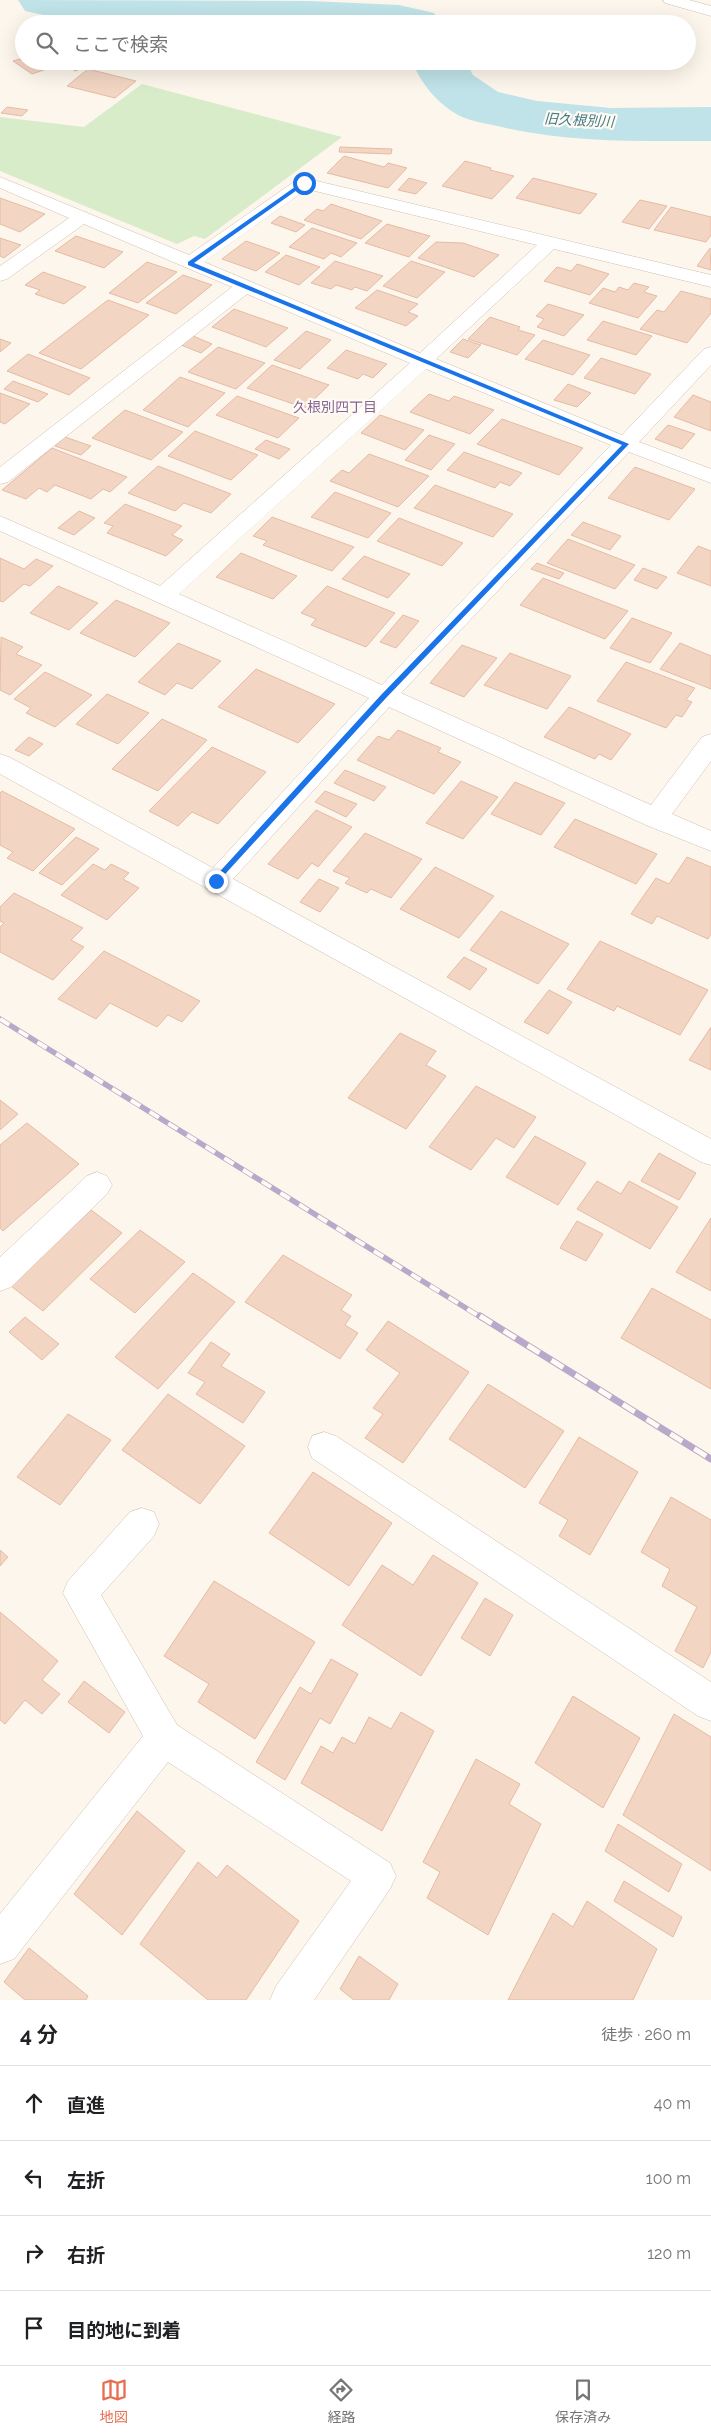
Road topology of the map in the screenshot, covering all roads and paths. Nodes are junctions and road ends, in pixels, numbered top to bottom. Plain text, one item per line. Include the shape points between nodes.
1 (671, 0) edge
2 (711, 11) edge
3 (0, 182) edge
4 (83, 216) junction
5 (550, 243) junction
6 (190, 263) junction
7 (0, 274) edge
8 (711, 281) edge
9 (244, 287) junction
10 (711, 353) edge
11 (423, 361) junction
12 (626, 444) junction
13 (0, 476) edge
14 (711, 476) edge
15 (0, 523) edge
16 (163, 596) junction
17 (384, 697) junction
18 (711, 743) edge
19 (0, 763) edge
20 (655, 818) junction
21 (711, 842) edge
22 (216, 881) junction
23 (711, 1153) edge
24 (98, 1186) dead end
25 (0, 1277) edge
26 (324, 1447) dead end
27 (142, 1524) dead end
28 (711, 1703) edge
29 (164, 1738) junction
30 (0, 1945) edge
31 (290, 2000) edge

1 - 2 street
3 - 4 street
4 - 6 street
4 - 7 street
5 - 6 street via 304,183
5 - 8 street
5 - 11 street
6 - 9 street
9 - 11 street
9 - 13 street
10 - 12 street
11 - 12 street
11 - 16 street
12 - 14 street
12 - 17 street
15 - 16 street
16 - 17 street
17 - 20 street
17 - 22 street
18 - 20 street
19 - 22 street
20 - 21 street
22 - 23 street
24 - 25 street
26 - 28 street
27 - 29 street via 80,1593
29 - 30 street
29 - 31 street via 377,1876

